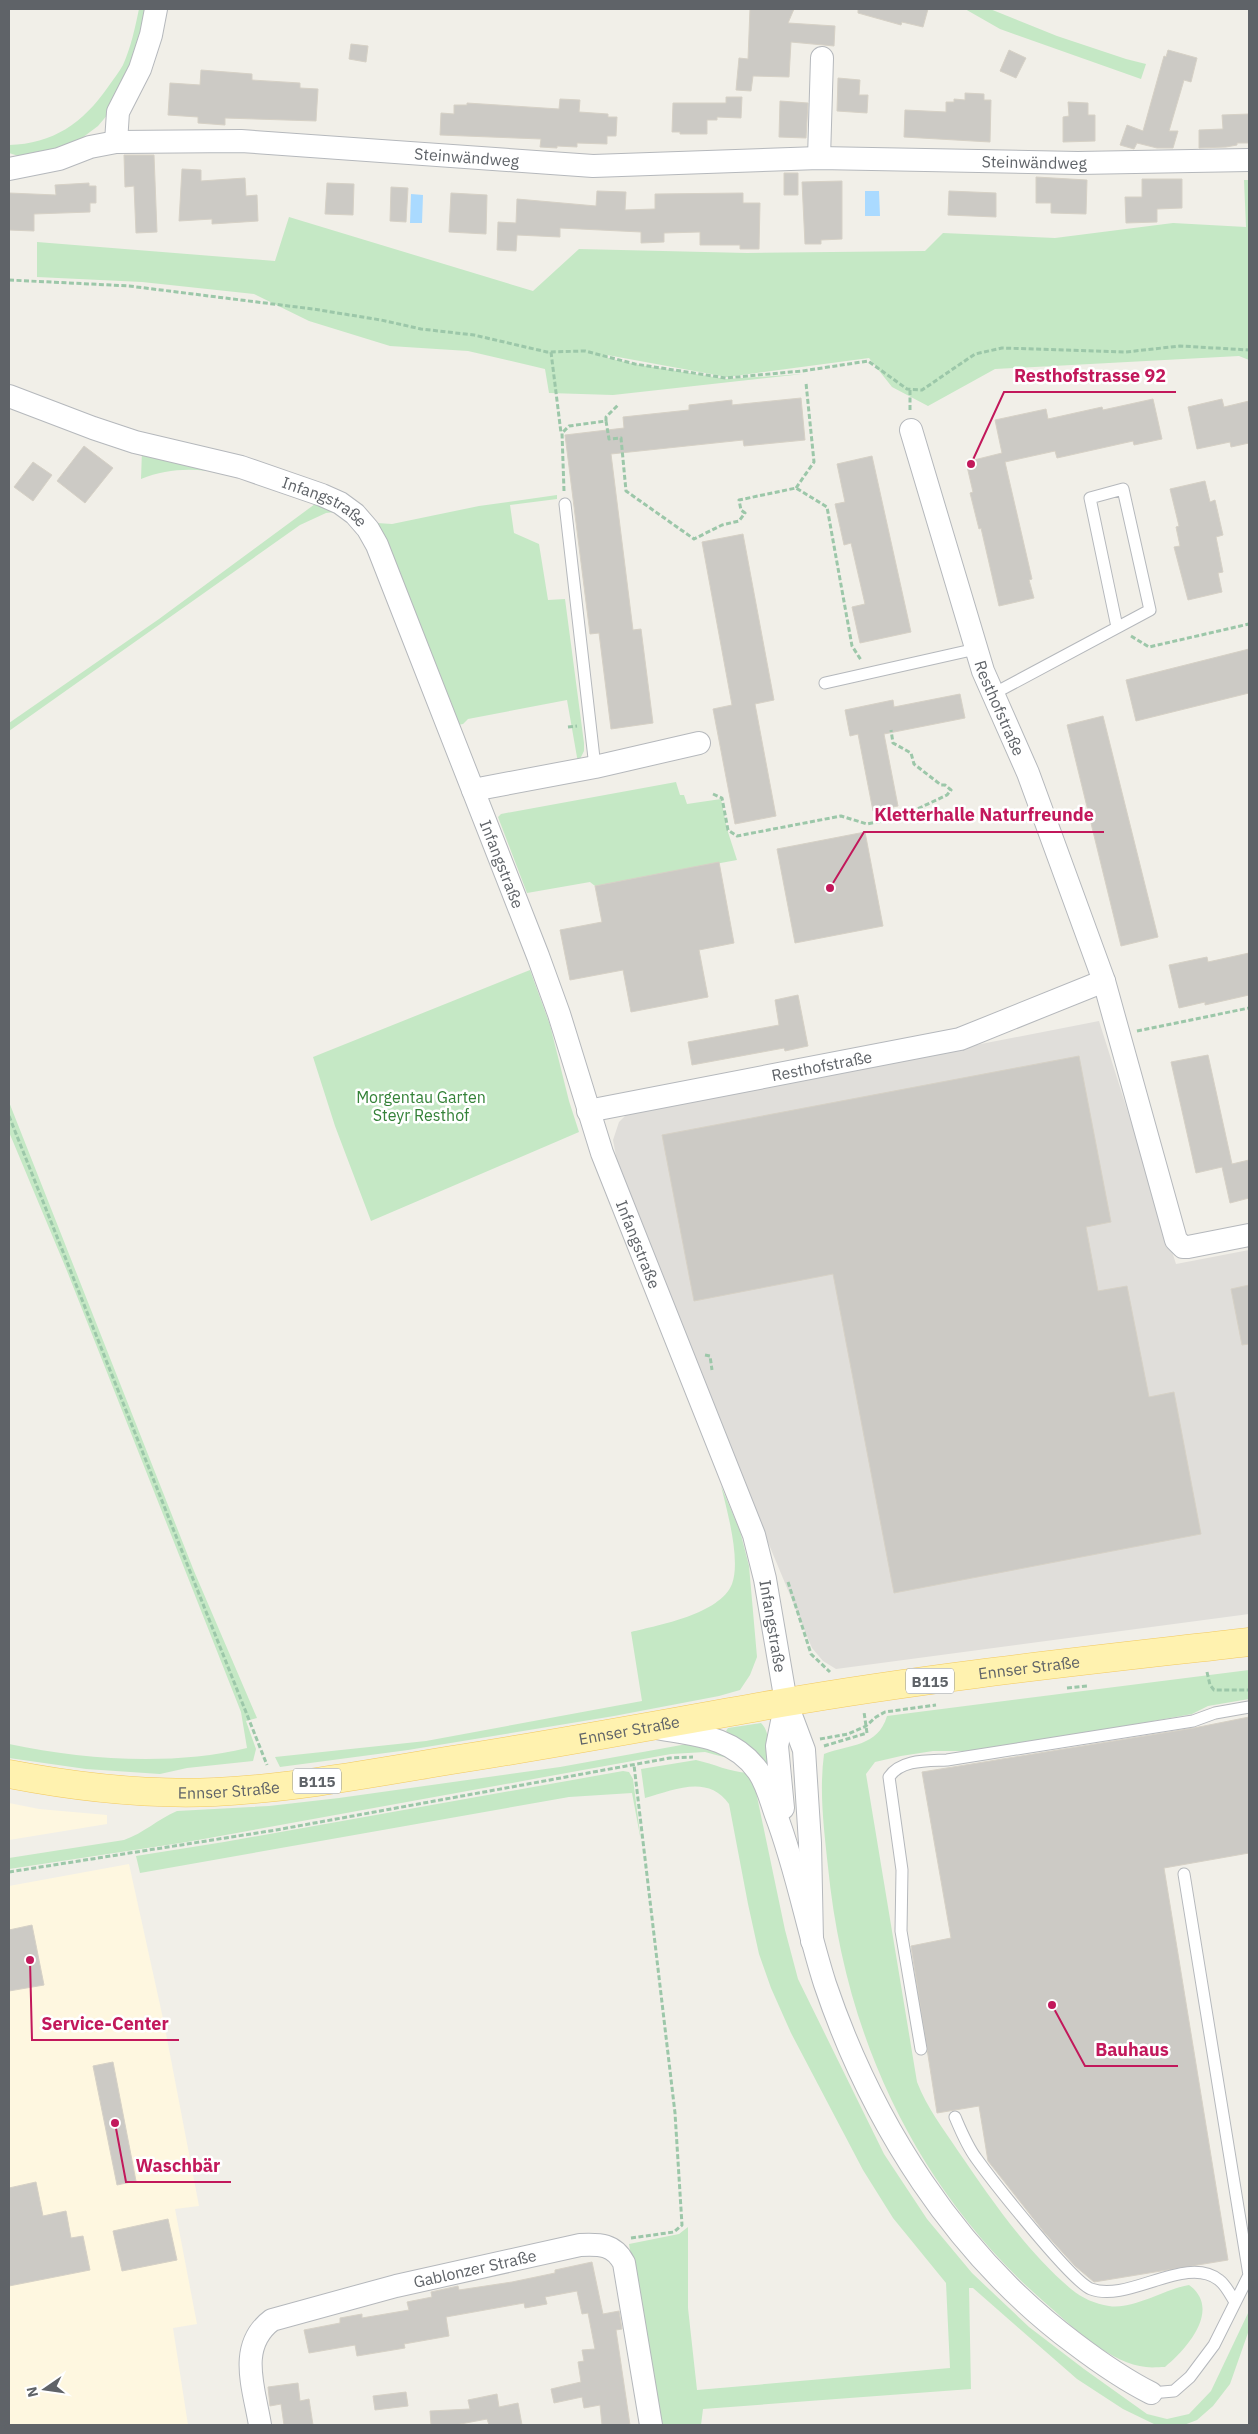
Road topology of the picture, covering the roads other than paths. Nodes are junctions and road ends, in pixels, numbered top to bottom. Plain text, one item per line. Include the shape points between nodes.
1 (156, 9) edge
2 (822, 58) dead end
3 (116, 142) junction
4 (819, 158) junction
5 (1249, 160) edge
6 (12, 172) edge
7 (9, 396) edge
8 (911, 430) dead end
9 (565, 504) road end
10 (1117, 628) junction
11 (976, 649) junction
12 (825, 683) dead end
13 (993, 694) junction
14 (698, 743) dead end
15 (595, 766) junction
16 (473, 790) junction
17 (1104, 980) junction
18 (588, 1111) junction
19 (1249, 1234) edge
20 (1249, 1642) edge
21 (786, 1702) junction
22 (1249, 1707) edge
23 (652, 1727) junction
24 (9, 1774) edge
25 (788, 1848) junction
26 (1184, 1874) dead end
27 (812, 1940) junction
28 (921, 2049) dead end
29 (955, 2118) dead end
30 (1235, 2302) junction
31 (1151, 2393) joint
32 (260, 2425) edge
33 (651, 2425) edge

1 - 3 street via 140,69 118,112
2 - 4 street
3 - 4 street, Steinwändweg via 241,140 593,166
3 - 6 street, Steinwändweg
4 - 5 street, Steinwändweg via 1078,163
7 - 16 street, Infangstraße via 135,442 242,467 322,495 355,514 368,528 385,563
8 - 11 street, Resthofstraße
9 - 15 lane
10 - 10 lane via 1150,610 1123,489 1090,498
10 - 13 lane
11 - 12 lane
11 - 13 street, Resthofstraße
13 - 17 street, Resthofstraße via 1028,773
14 - 15 street
15 - 16 street
16 - 18 street, Infangstraße via 559,1014
17 - 18 street, Resthofstraße via 960,1039
17 - 19 street, Resthofstraße via 1178,1243 1188,1247
18 - 21 street, Infangstraße via 754,1535 765,1579
20 - 21 main road, Ennser Straße / B115 via 976,1674
21 - 23 main road, Ennser Straße / B115
21 - 25 street via 777,1753
21 - 27 street via 802,1742 810,1843
22 - 28 lane via 1214,1713 1193,1721 947,1760 920,1761 893,1770 889,1777 902,1870 901,1931
23 - 24 main road, Ennser Straße / B115 via 270,1788 167,1792 94,1787
23 - 25 street via 718,1741 739,1750 762,1778
25 - 27 street
26 - 30 lane via 1249,2275
27 - 31 street via 837,2014 868,2087 895,2140 925,2187 959,2232 1032,2309 1102,2364
29 - 30 lane via 975,2157 1062,2264 1088,2288 1104,2292 1122,2290 1176,2274 1200,2273 1219,2280
30 - 31 lane via 1214,2345 1190,2377 1174,2391
32 - 33 street, Gablonzer Straße via 250,2364 251,2350 262,2327 272,2320 464,2270 598,2244 609,2246 619,2254 626,2272

